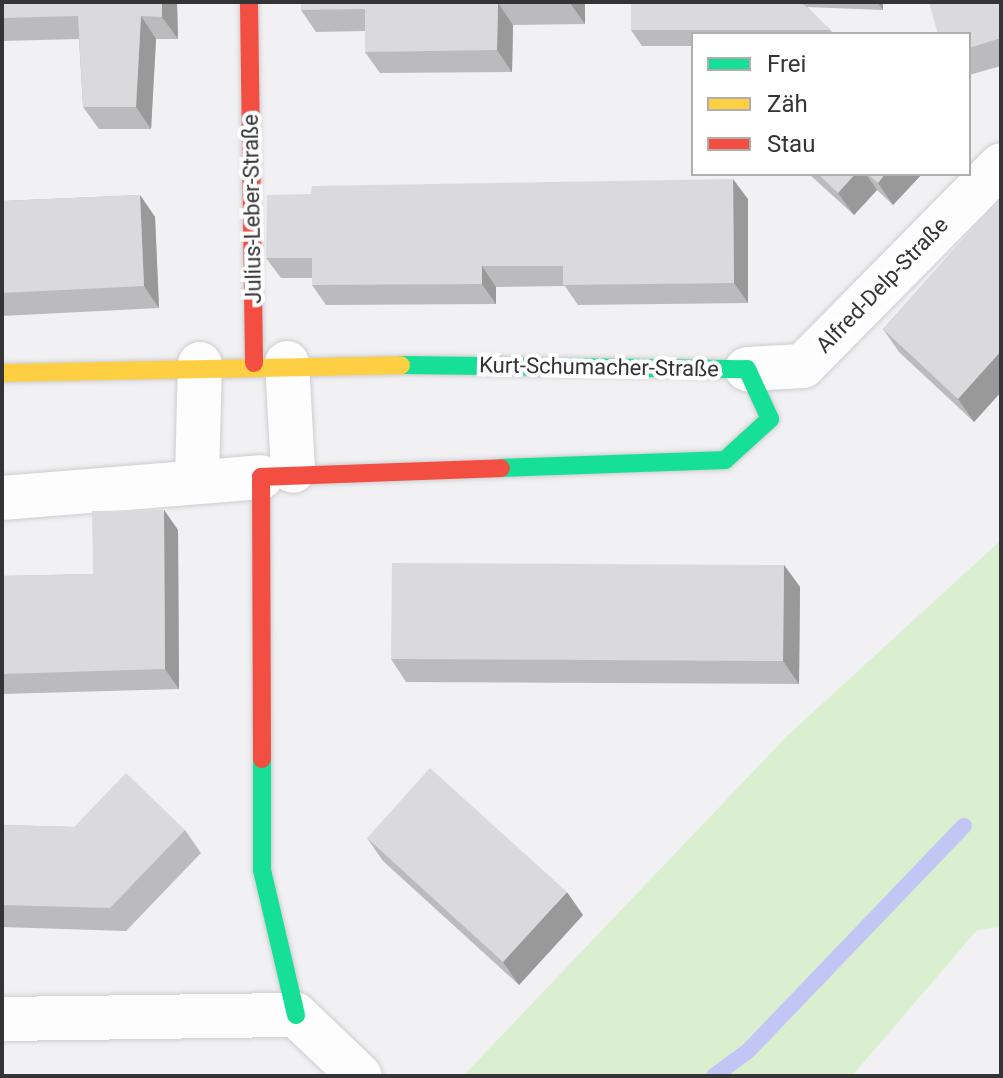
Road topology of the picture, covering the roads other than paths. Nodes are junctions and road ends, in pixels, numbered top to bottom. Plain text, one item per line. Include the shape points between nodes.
1 (249, 2) edge
2 (1001, 165) edge
3 (271, 363) junction
4 (200, 364) junction
5 (747, 369) junction
6 (2, 373) edge
7 (277, 474) junction
8 (197, 477) junction
9 (2, 498) edge
10 (296, 1015) junction
11 (2, 1019) edge
12 (360, 1076) edge

1 - 3 street, Julius-Leber-Straße
2 - 5 street, Alfred-Delp-Straße via 803,366
3 - 4 street
3 - 5 street, Kurt-Schumacher-Straße
3 - 7 street
4 - 6 street
4 - 8 street
5 - 7 street, Kurt-Schumacher-Straße via 770,419 725,460
7 - 8 street
7 - 10 street via 262,870
8 - 9 street
10 - 11 street
10 - 12 street

